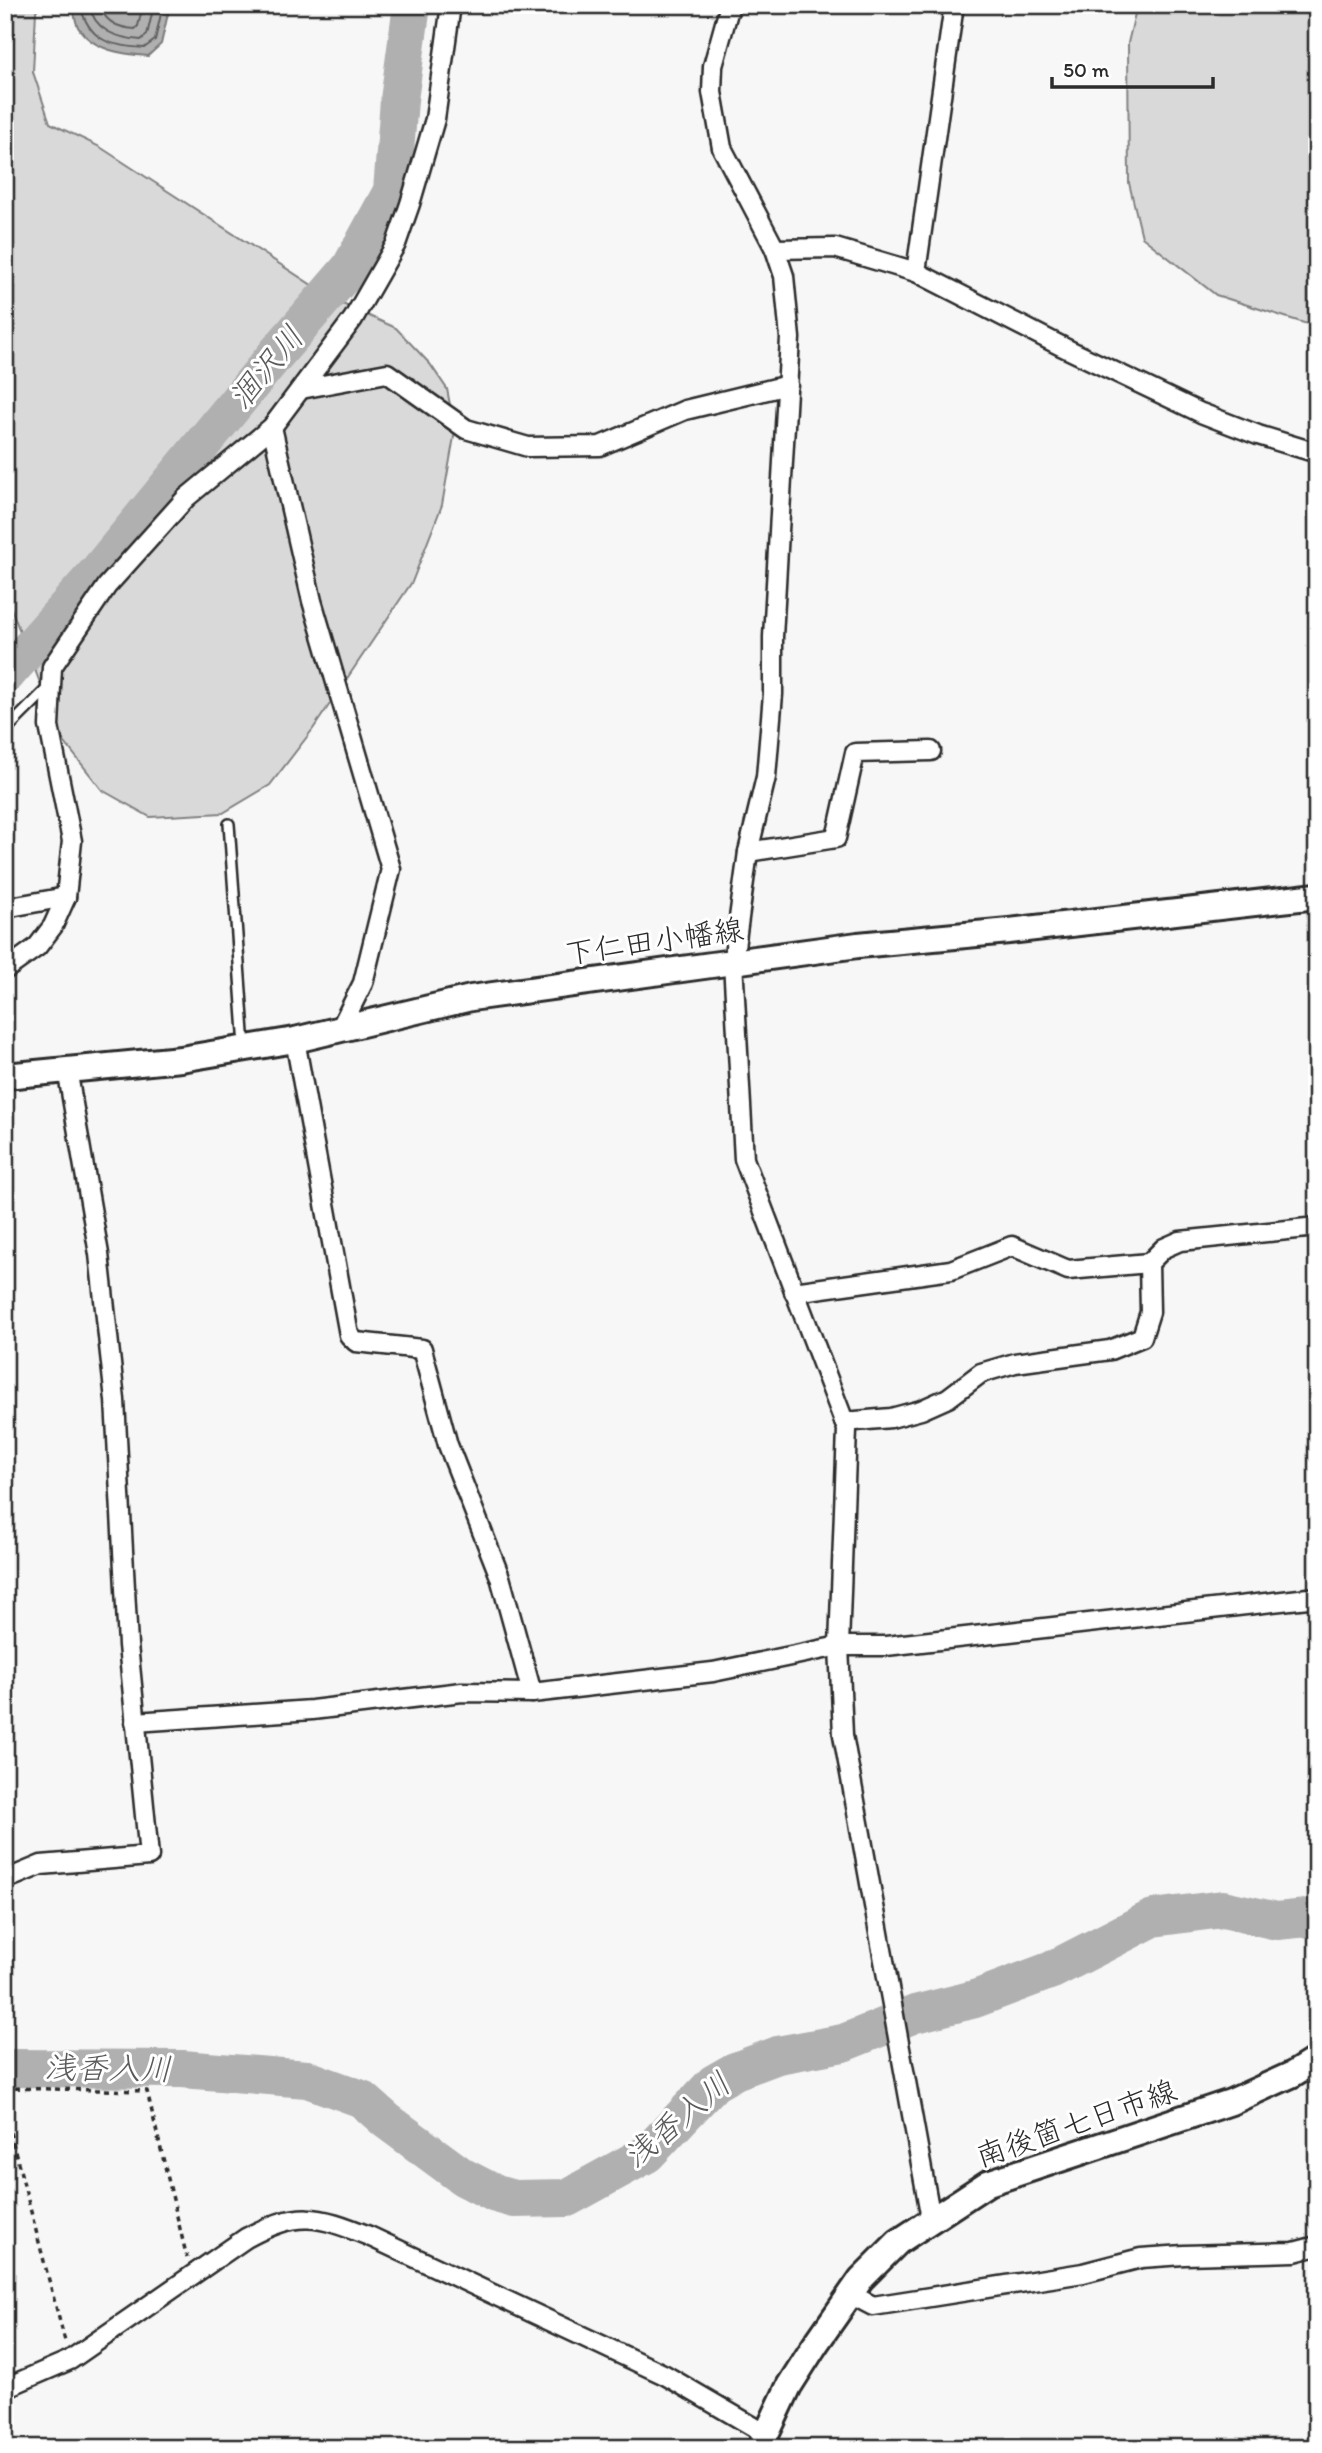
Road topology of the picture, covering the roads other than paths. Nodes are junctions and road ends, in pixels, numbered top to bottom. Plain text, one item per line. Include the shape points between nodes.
1 (452, 5) edge
2 (730, 5) edge
3 (954, 5) edge
4 (775, 249) junction
5 (916, 272) junction
6 (788, 385) junction
7 (301, 388) junction
8 (272, 427) junction
9 (1317, 453) edge
10 (51, 685) junction
11 (5, 731) edge
12 (931, 751) dead end
13 (229, 824) dead end
14 (748, 852) junction
15 (1317, 896) edge
16 (66, 897) junction
17 (5, 908) edge
18 (733, 962) junction
19 (5, 970) edge
20 (340, 1029) junction
21 (295, 1041) junction
22 (245, 1048) junction
23 (67, 1069) junction
24 (5, 1076) edge
25 (1317, 1227) edge
26 (1149, 1263) junction
27 (794, 1292) junction
28 (844, 1422) junction
29 (1317, 1597) edge
30 (839, 1646) junction
31 (533, 1693) junction
32 (135, 1722) junction
33 (5, 1880) edge
34 (1317, 2059) edge
35 (931, 2219) junction
36 (1317, 2246) edge
37 (850, 2294) junction
38 (5, 2388) edge
39 (763, 2441) edge

1 - 7 street via 435,119 396,244 353,319
2 - 4 street via 713,66 712,92 722,148
3 - 5 street
4 - 5 street via 835,248
4 - 6 street via 784,276 790,338
5 - 9 street via 1201,413
6 - 7 street via 685,411 600,446 528,447 466,429 387,373
6 - 14 street via 769,750
7 - 8 street
8 - 10 street via 186,498 107,586 52,667
8 - 20 street via 312,601 391,869 363,983
10 - 11 lane
10 - 16 street via 49,726 72,841
12 - 14 street via 855,753 836,838
13 - 22 lane
14 - 18 street
15 - 18 main road, 下仁田小幡線
16 - 17 street
16 - 19 street via 37,947
18 - 20 main road, 下仁田小幡線 via 471,998
18 - 27 street via 744,1159
20 - 21 main road, 下仁田小幡線
21 - 22 main road, 下仁田小幡線
21 - 31 street via 349,1335 356,1342 422,1349 447,1445 500,1577
22 - 23 main road, 下仁田小幡線
23 - 24 main road, 下仁田小幡線
23 - 32 street via 99,1254 115,1400
25 - 26 street via 1180,1241 1164,1248
26 - 27 street via 1068,1270 1012,1246 951,1270
26 - 28 street via 1150,1312 1142,1336 1110,1350 1015,1363 981,1373 948,1398 921,1410
27 - 28 street
28 - 30 street
29 - 30 street via 886,1646
30 - 31 street via 713,1672
30 - 35 street via 843,1735
31 - 32 street via 463,1692 312,1710
32 - 33 street via 149,1856 41,1865
34 - 35 main road, 南後箇七日市線 via 1231,2102 988,2183
35 - 37 main road, 南後箇七日市線 via 898,2242
36 - 37 street via 1294,2252 1141,2259 1083,2273 873,2306
37 - 39 main road, 南後箇七日市線 via 789,2386
38 - 39 street via 70,2360 246,2238 272,2224 302,2217 333,2221 369,2235 665,2375

